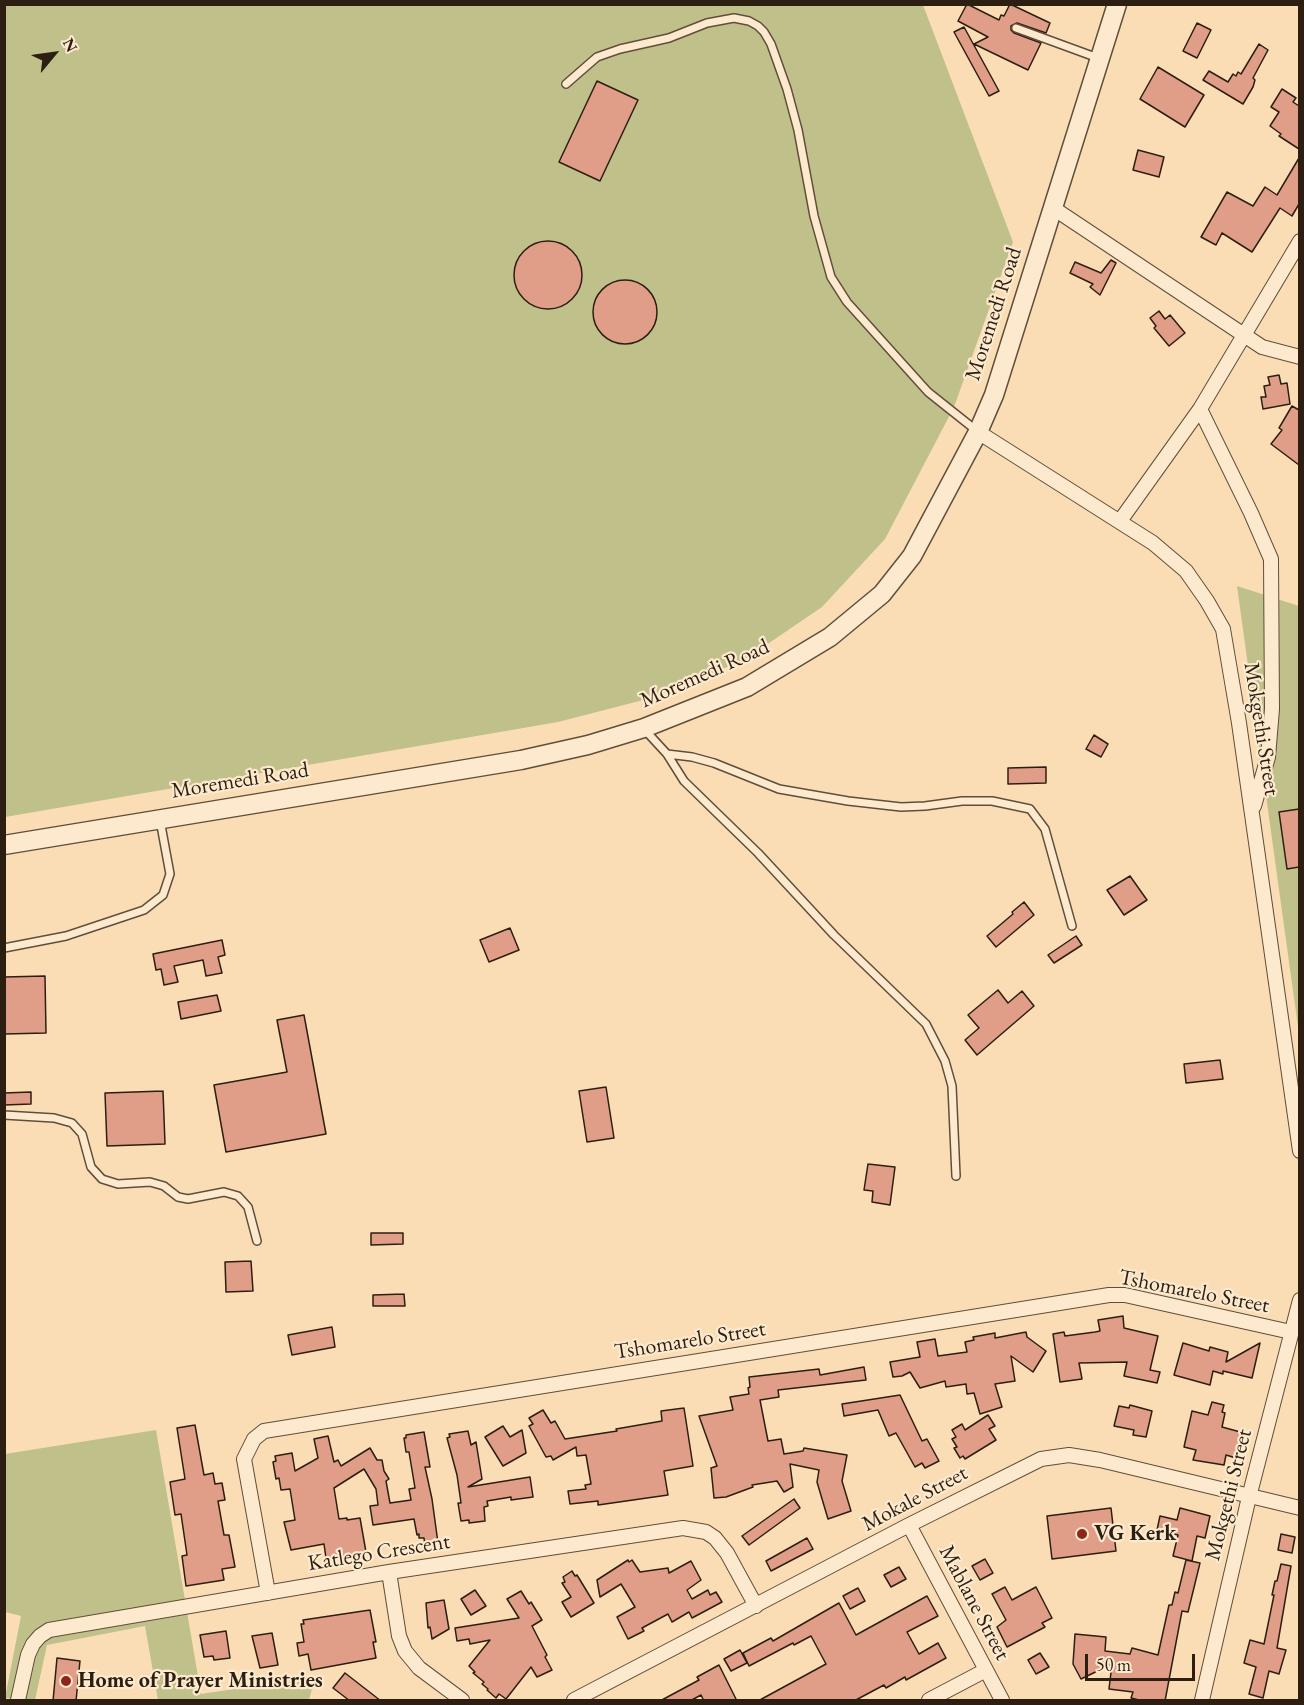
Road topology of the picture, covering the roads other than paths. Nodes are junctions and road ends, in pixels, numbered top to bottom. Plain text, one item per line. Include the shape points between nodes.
1 (1117, 4) edge
2 (1016, 28) dead end
3 (1100, 59) junction
4 (566, 84) dead end
5 (1053, 208) junction
6 (1299, 241) edge
7 (1243, 335) junction
8 (1299, 357) edge
9 (1200, 409) junction
10 (978, 432) junction
11 (1120, 521) junction
12 (644, 728) junction
13 (667, 754) junction
14 (1252, 812) junction
15 (160, 819) junction
16 (4, 845) edge
17 (1072, 926) dead end
18 (4, 948) edge
19 (4, 1115) edge
20 (1299, 1151) edge
21 (956, 1176) dead end
22 (257, 1241) dead end
23 (1299, 1300) edge
24 (1291, 1332) junction
25 (1250, 1497) junction
26 (1299, 1508) edge
27 (909, 1525) junction
28 (389, 1572) junction
29 (268, 1593) junction
30 (756, 1606) junction
31 (986, 1670) junction
32 (18, 1701) edge
33 (462, 1701) edge
34 (574, 1701) edge
35 (929, 1701) edge
36 (1002, 1701) edge
37 (1202, 1701) edge

1 - 3 street, Moremedi Road
2 - 3 lane
3 - 5 street, Moremedi Road
4 - 10 lane via 597,57 620,49 734,18 758,26 771,44 787,90 831,277 847,302 928,392
5 - 7 street
5 - 10 street, Moremedi Road via 994,395
6 - 7 street
7 - 8 street via 1262,347
7 - 9 street
9 - 11 street
9 - 14 street via 1271,558 1270,742
10 - 11 street, Mokgethi Street
10 - 12 street, Moremedi Road via 912,556 882,594 830,638 747,687
11 - 14 street, Mokgethi Street via 1186,571 1223,628
12 - 13 lane
12 - 15 street, Moremedi Road via 521,760
13 - 17 lane via 714,763 779,789 848,801 901,807 992,801 1030,809 1045,829
13 - 21 lane via 684,781 926,1024 945,1061 952,1086
14 - 20 street, Mokgethi Street
15 - 16 street, Moremedi Road
15 - 18 lane via 170,874 163,895 144,910 66,936
19 - 22 lane via 72,1123 82,1134 91,1167 102,1179 118,1184 150,1182 188,1199 224,1192 238,1196 248,1207
23 - 24 street, Mokgethi Street
24 - 25 street, Mokgethi Street
24 - 29 street, Tshomarelo Street via 1125,1295 1109,1295 264,1431 254,1439 244,1459
25 - 26 street, Mokale Street
25 - 27 street, Mokale Street via 1100,1460 1058,1455 1018,1469
25 - 37 street, Mokgethi Street
27 - 30 street, Mokale Street
27 - 31 street, Mablane Street
28 - 29 street, Katlego Crescent
28 - 30 street, Katlego Crescent via 694,1528 715,1538 727,1553
28 - 33 street via 405,1651 419,1668
29 - 32 street, Katlego Crescent via 49,1630 33,1644
30 - 34 street, Mokale Street
31 - 35 street
31 - 36 street, Mablane Street

